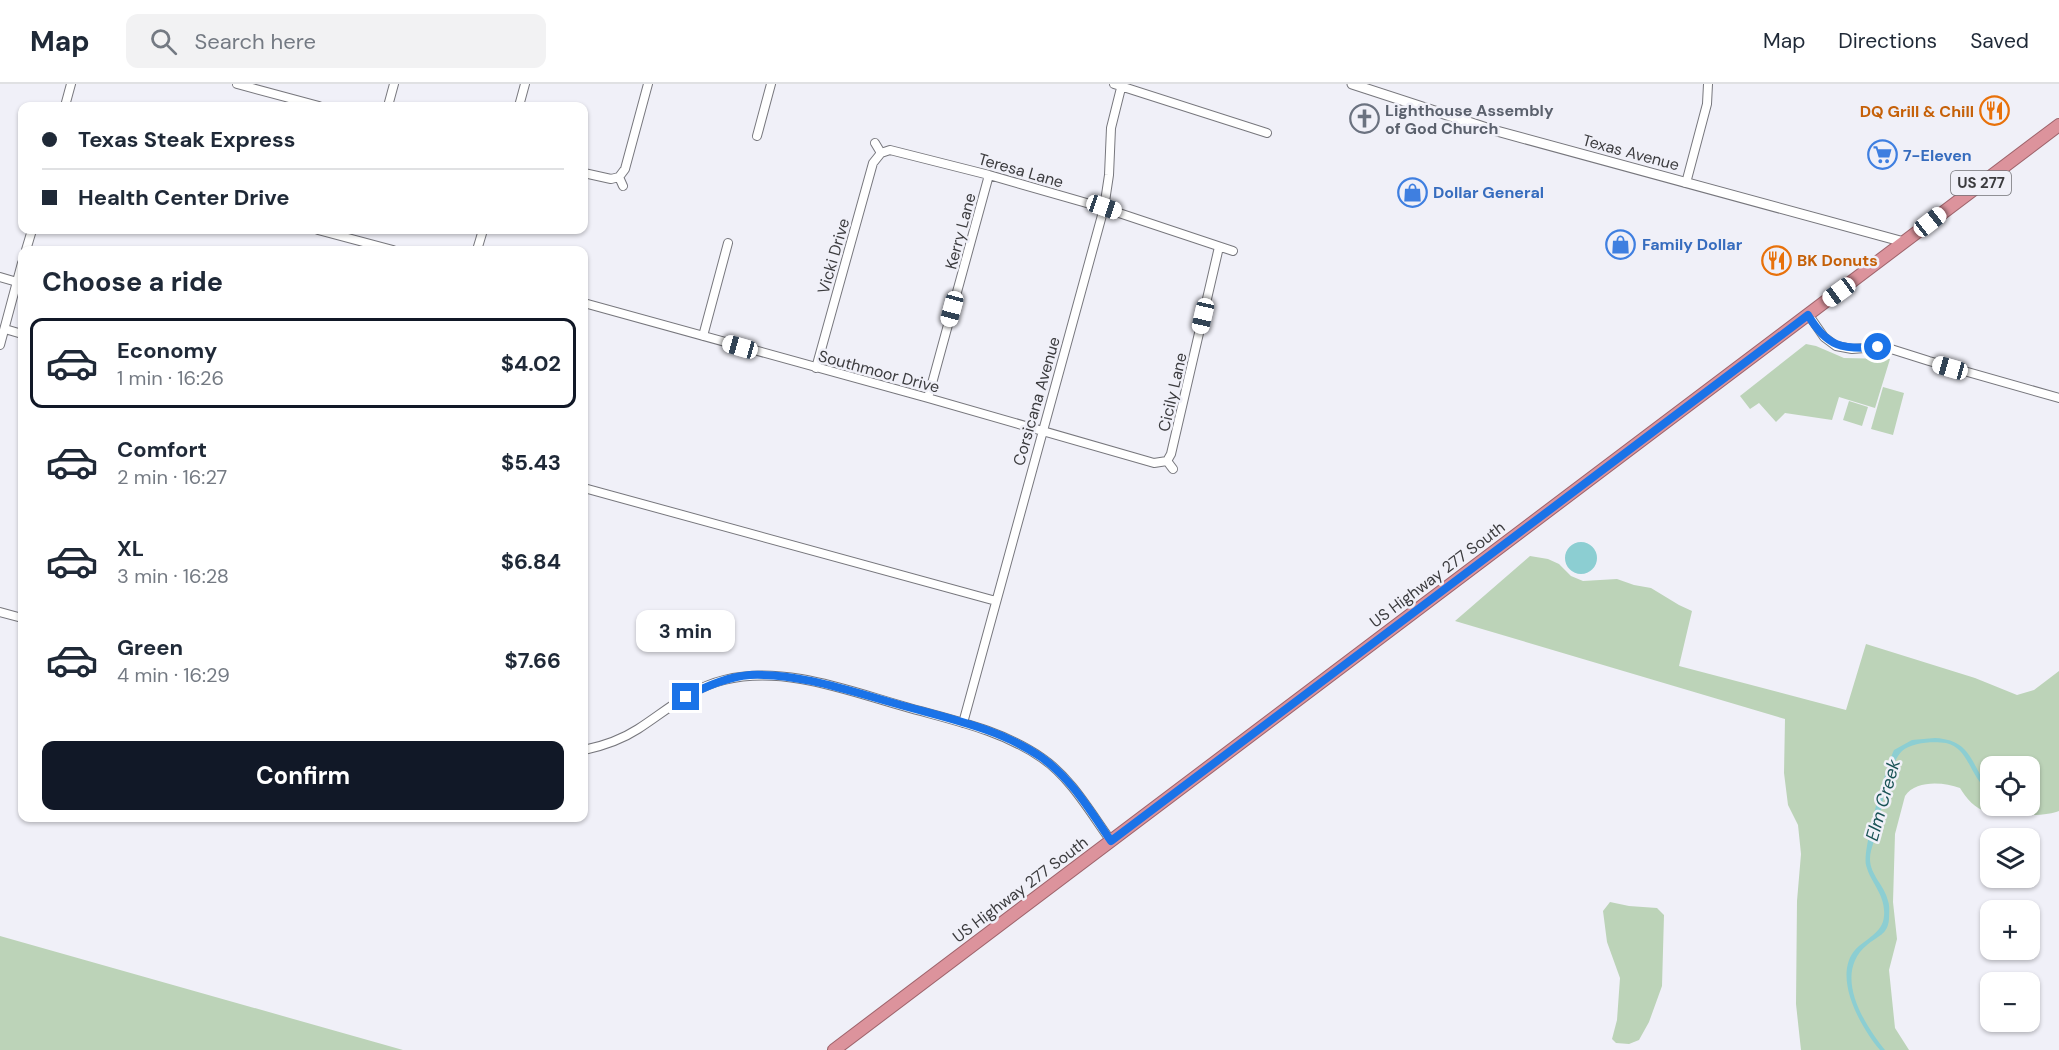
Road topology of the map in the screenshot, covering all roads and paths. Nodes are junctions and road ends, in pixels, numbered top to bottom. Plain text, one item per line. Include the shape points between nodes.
1 (71, 84) edge
2 (237, 84) edge
3 (394, 84) edge
4 (525, 84) edge
5 (648, 84) edge
6 (771, 84) edge
7 (1352, 84) edge
8 (1708, 84) edge
9 (1119, 85) edge
10 (66, 102) edge
11 (304, 102) edge
12 (389, 102) edge
13 (520, 102) edge
14 (2059, 125) edge
15 (1268, 133) dead end
16 (757, 136) dead end
17 (875, 142) dead end
18 (881, 153) junction
19 (588, 173) edge
20 (989, 175) junction
21 (619, 177) junction
22 (1686, 183) junction
23 (623, 186) dead end
24 (1104, 207) junction
25 (334, 234) edge
26 (352, 234) edge
27 (351, 238) junction
28 (1904, 242) junction
29 (728, 243) dead end
30 (379, 246) edge
31 (1219, 247) junction
32 (1233, 251) dead end
33 (0, 277) edge
34 (18, 278) edge
35 (17, 282) junction
36 (588, 304) edge
37 (1808, 315) junction
38 (5, 329) junction
39 (18, 333) edge
40 (703, 336) junction
41 (0, 345) edge
42 (816, 368) junction
43 (928, 398) junction
44 (2059, 398) edge
45 (1042, 430) junction
46 (1167, 461) junction
47 (1173, 469) dead end
48 (588, 489) edge
49 (996, 601) junction
50 (0, 612) edge
51 (18, 617) edge
52 (963, 723) junction
53 (588, 749) edge
54 (1111, 841) junction
55 (834, 1050) edge

1 - 10 street
2 - 11 street
3 - 12 street
4 - 13 street
5 - 21 street via 625,170
6 - 16 street
7 - 22 street, Texas Avenue via 1493,130
8 - 22 street via 1707,104
9 - 15 street
9 - 24 street, Corsicana Avenue
14 - 28 highway, US Highway 277 South / US 277
17 - 18 street
18 - 20 street, Teresa Lane via 890,150
18 - 42 street, Vicki Drive via 873,163
19 - 21 street
20 - 24 street, Teresa Lane
20 - 43 street, Kerry Lane
21 - 23 street
22 - 28 street, Texas Avenue
24 - 31 street, Teresa Lane
24 - 45 street, Corsicana Avenue
25 - 27 street
26 - 27 street
27 - 30 street
28 - 37 highway, US Highway 277 South / US 277
29 - 40 street
31 - 32 street, Teresa Lane
31 - 46 street, Cicily Lane
33 - 35 street
34 - 35 street
35 - 38 street
36 - 40 street, Southmoor Drive
37 - 44 street via 1836,346 1892,349
37 - 54 highway, US Highway 277 South / US 277
38 - 39 street
38 - 41 street
40 - 42 street, Southmoor Drive
42 - 43 street, Southmoor Drive
43 - 45 street, Southmoor Drive
45 - 46 street, Southmoor Drive via 1154,463
45 - 49 street, Corsicana Avenue
46 - 47 street
48 - 49 street
49 - 52 street, Corsicana Avenue
50 - 51 street
52 - 53 street via 796,679 749,675 699,690 607,745
52 - 54 street via 995,733 1042,758 1060,773
54 - 55 highway, US Highway 277 South / US 277

